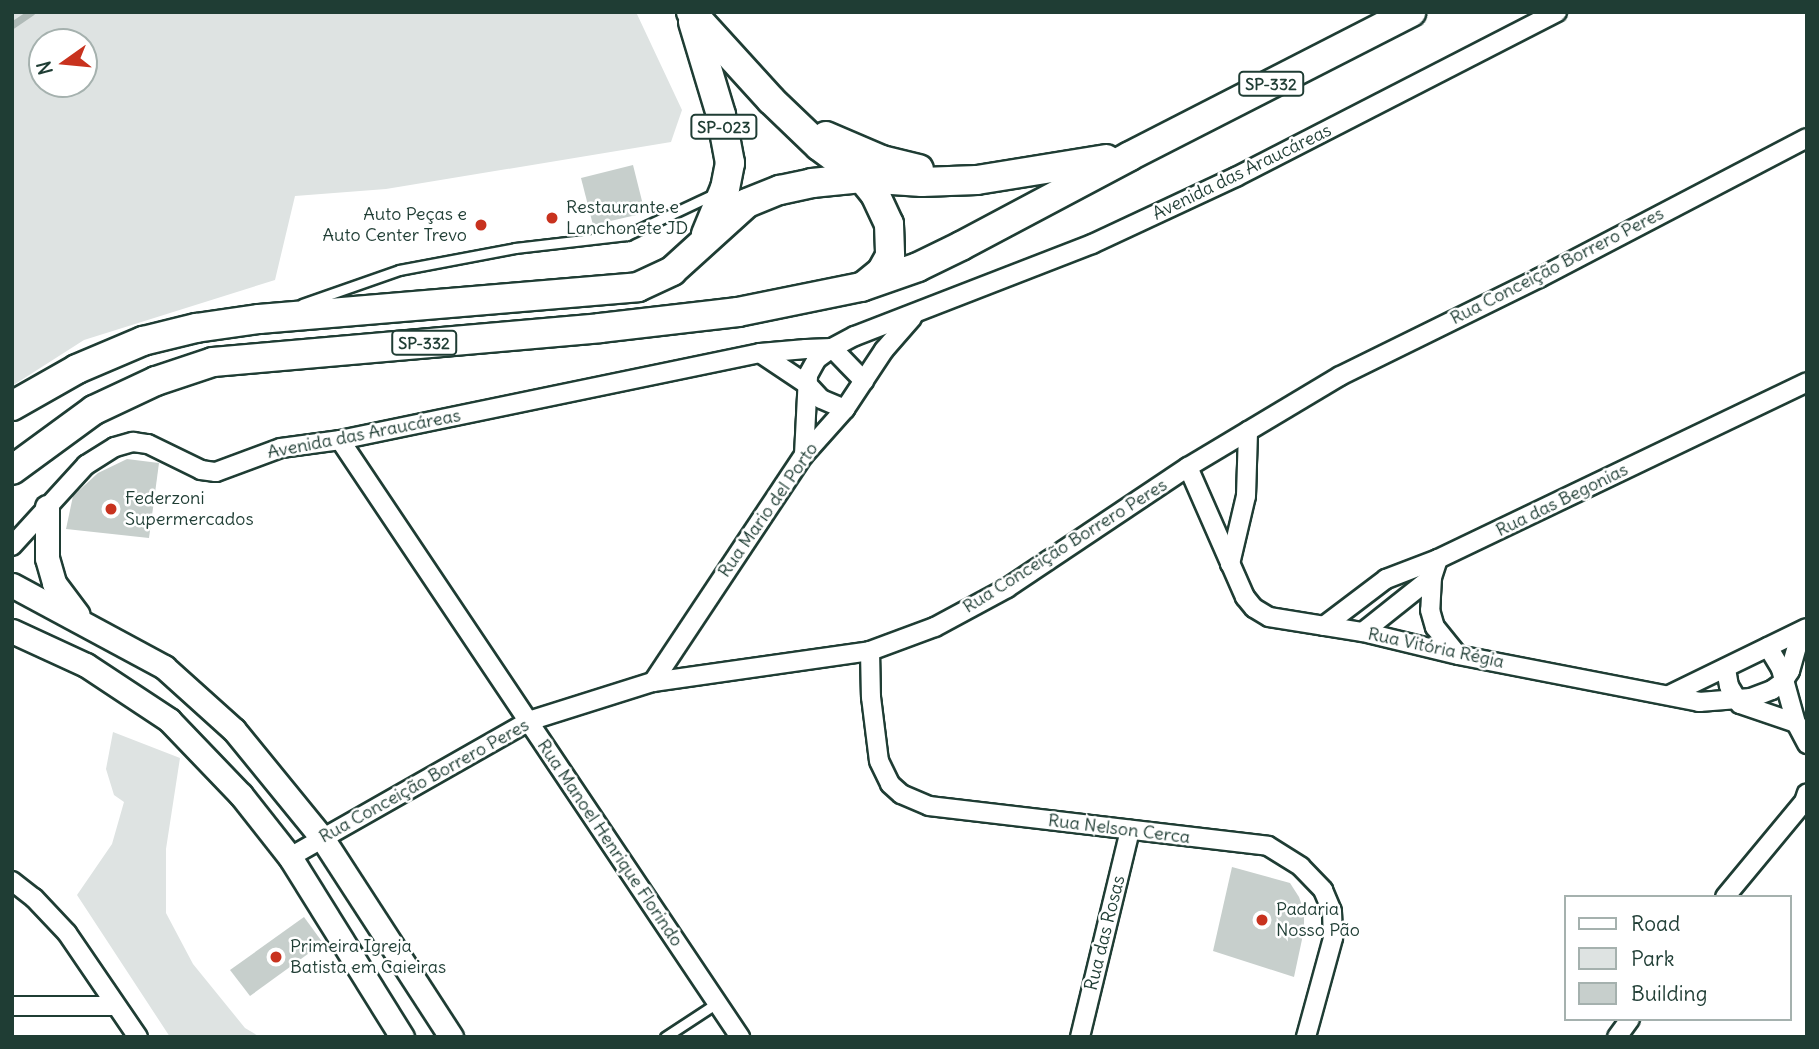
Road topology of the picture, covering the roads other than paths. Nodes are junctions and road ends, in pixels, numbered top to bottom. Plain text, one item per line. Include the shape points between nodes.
1 (690, 12) edge
2 (1412, 12) edge
3 (1556, 12) edge
4 (771, 100) junction
5 (1807, 138) edge
6 (1130, 156) junction
7 (862, 178) junction
8 (977, 180) junction
9 (725, 188) junction
10 (703, 242) junction
11 (861, 288) junction
12 (918, 312) junction
13 (259, 319) junction
14 (832, 348) junction
15 (760, 353) junction
16 (864, 381) junction
17 (1807, 382) edge
18 (808, 385) junction
19 (12, 406) edge
20 (845, 410) junction
21 (1248, 431) junction
22 (340, 440) junction
23 (804, 455) junction
24 (1188, 467) junction
25 (12, 470) edge
26 (47, 507) junction
27 (12, 546) edge
28 (1438, 559) junction
29 (1230, 564) junction
30 (1432, 577) junction
31 (12, 585) edge
32 (81, 619) junction
33 (1324, 626) junction
34 (1804, 630) edge
35 (12, 631) edge
36 (1363, 632) junction
37 (1768, 647) junction
38 (870, 651) junction
39 (1458, 655) junction
40 (1726, 669) junction
41 (653, 682) junction
42 (1783, 682) junction
43 (1669, 695) junction
44 (1737, 700) junction
45 (529, 721) junction
46 (1796, 723) junction
47 (1807, 744) edge
48 (1807, 793) edge
49 (1130, 830) junction
50 (322, 838) junction
51 (290, 857) junction
52 (12, 881) edge
53 (1727, 895) edge
54 (717, 1003) junction
55 (12, 1006) edge
56 (116, 1006) junction
57 (1629, 1021) edge
58 (138, 1037) edge
59 (402, 1037) edge
60 (451, 1037) edge
61 (665, 1037) edge
62 (740, 1037) edge
63 (1080, 1037) edge
64 (1306, 1037) edge
65 (1617, 1037) edge

1 - 4 main road, SP-023
1 - 9 main road, SP-023 via 727,141 730,163
2 - 6 main road, SP-332
3 - 12 street, Avenida das Araucáreas via 1236,177 1091,244
4 - 7 main road, SP-023 via 819,146
4 - 8 main road via 853,149 917,169
5 - 21 street, Rua Conceição Borrero Peres via 1539,278 1393,346
6 - 8 main road, SP-332
6 - 11 main road, SP-332 via 918,267
7 - 8 main road, SP-332
7 - 10 main road, SP-332 via 812,183 758,198
7 - 11 main road via 883,209 891,240 890,256 881,272
9 - 10 main road, SP-023
9 - 13 lane via 627,235 515,248 399,270
10 - 13 main road, SP-332 via 672,271 638,287
11 - 25 main road, SP-332 via 738,312 600,328 213,362 156,381 94,410
12 - 14 street, Avenida das Araucáreas
12 - 16 street, Rua Mario del Porto via 899,330
13 - 19 main road, SP-332 via 143,341 77,369
14 - 15 street, Avenida das Araucáreas
14 - 16 street
14 - 18 street via 811,365
15 - 18 street
15 - 22 street, Avenida das Araucáreas
16 - 20 street, Rua Mario del Porto
17 - 28 street, Rua das Begonias
18 - 20 street via 821,399
18 - 23 street
20 - 23 street, Rua Mario del Porto
21 - 24 street, Rua Conceição Borrero Peres
21 - 29 street via 1246,496
22 - 26 street, Avenida das Araucáreas via 281,448 216,472 133,442 86,465
22 - 45 street, Rua Manoel Henrique Florindo
23 - 41 street, Rua Mario del Porto
24 - 29 street, Rua Vitória Régia
24 - 38 street, Rua Conceição Borrero Peres via 1007,588 935,627
26 - 27 street, Avenida das Araucáreas
26 - 32 street via 47,558 54,583
28 - 30 street
28 - 33 street, Rua das Begonias via 1386,579
29 - 33 street, Rua Vitória Régia via 1254,608 1269,617
30 - 36 street
30 - 39 street via 1430,610 1435,627
31 - 32 street
32 - 50 street via 164,667 199,697 234,730
33 - 36 street, Rua Vitória Régia
34 - 37 street
34 - 42 street
35 - 51 street via 86,665 169,719 241,795
36 - 39 street, Rua Vitória Régia
37 - 40 street
37 - 42 street
38 - 41 street, Rua Conceição Borrero Peres
38 - 49 street, Rua Nelson Cerca via 879,761 890,784 901,794 929,806
39 - 43 street, Rua Vitória Régia
40 - 43 street
40 - 44 street
41 - 45 street, Rua Conceição Borrero Peres
42 - 44 street, Rua Vitória Régia via 1766,693
42 - 46 street
43 - 44 street, Rua Vitória Régia via 1699,702
44 - 46 street, Rua Vitória Régia
45 - 50 street, Rua Conceição Borrero Peres
45 - 54 street, Rua Manoel Henrique Florindo
46 - 47 street
48 - 53 street
49 - 63 street, Rua das Rosas
49 - 64 street, Rua Nelson Cerca via 1268,846 1301,867 1322,890 1332,911 1333,938
50 - 51 street, Rua Conceição Borrero Peres
50 - 60 street
51 - 59 street
52 - 56 street via 67,933
54 - 61 lane
54 - 62 street, Rua Manoel Henrique Florindo
55 - 56 street
56 - 58 street
57 - 65 street

